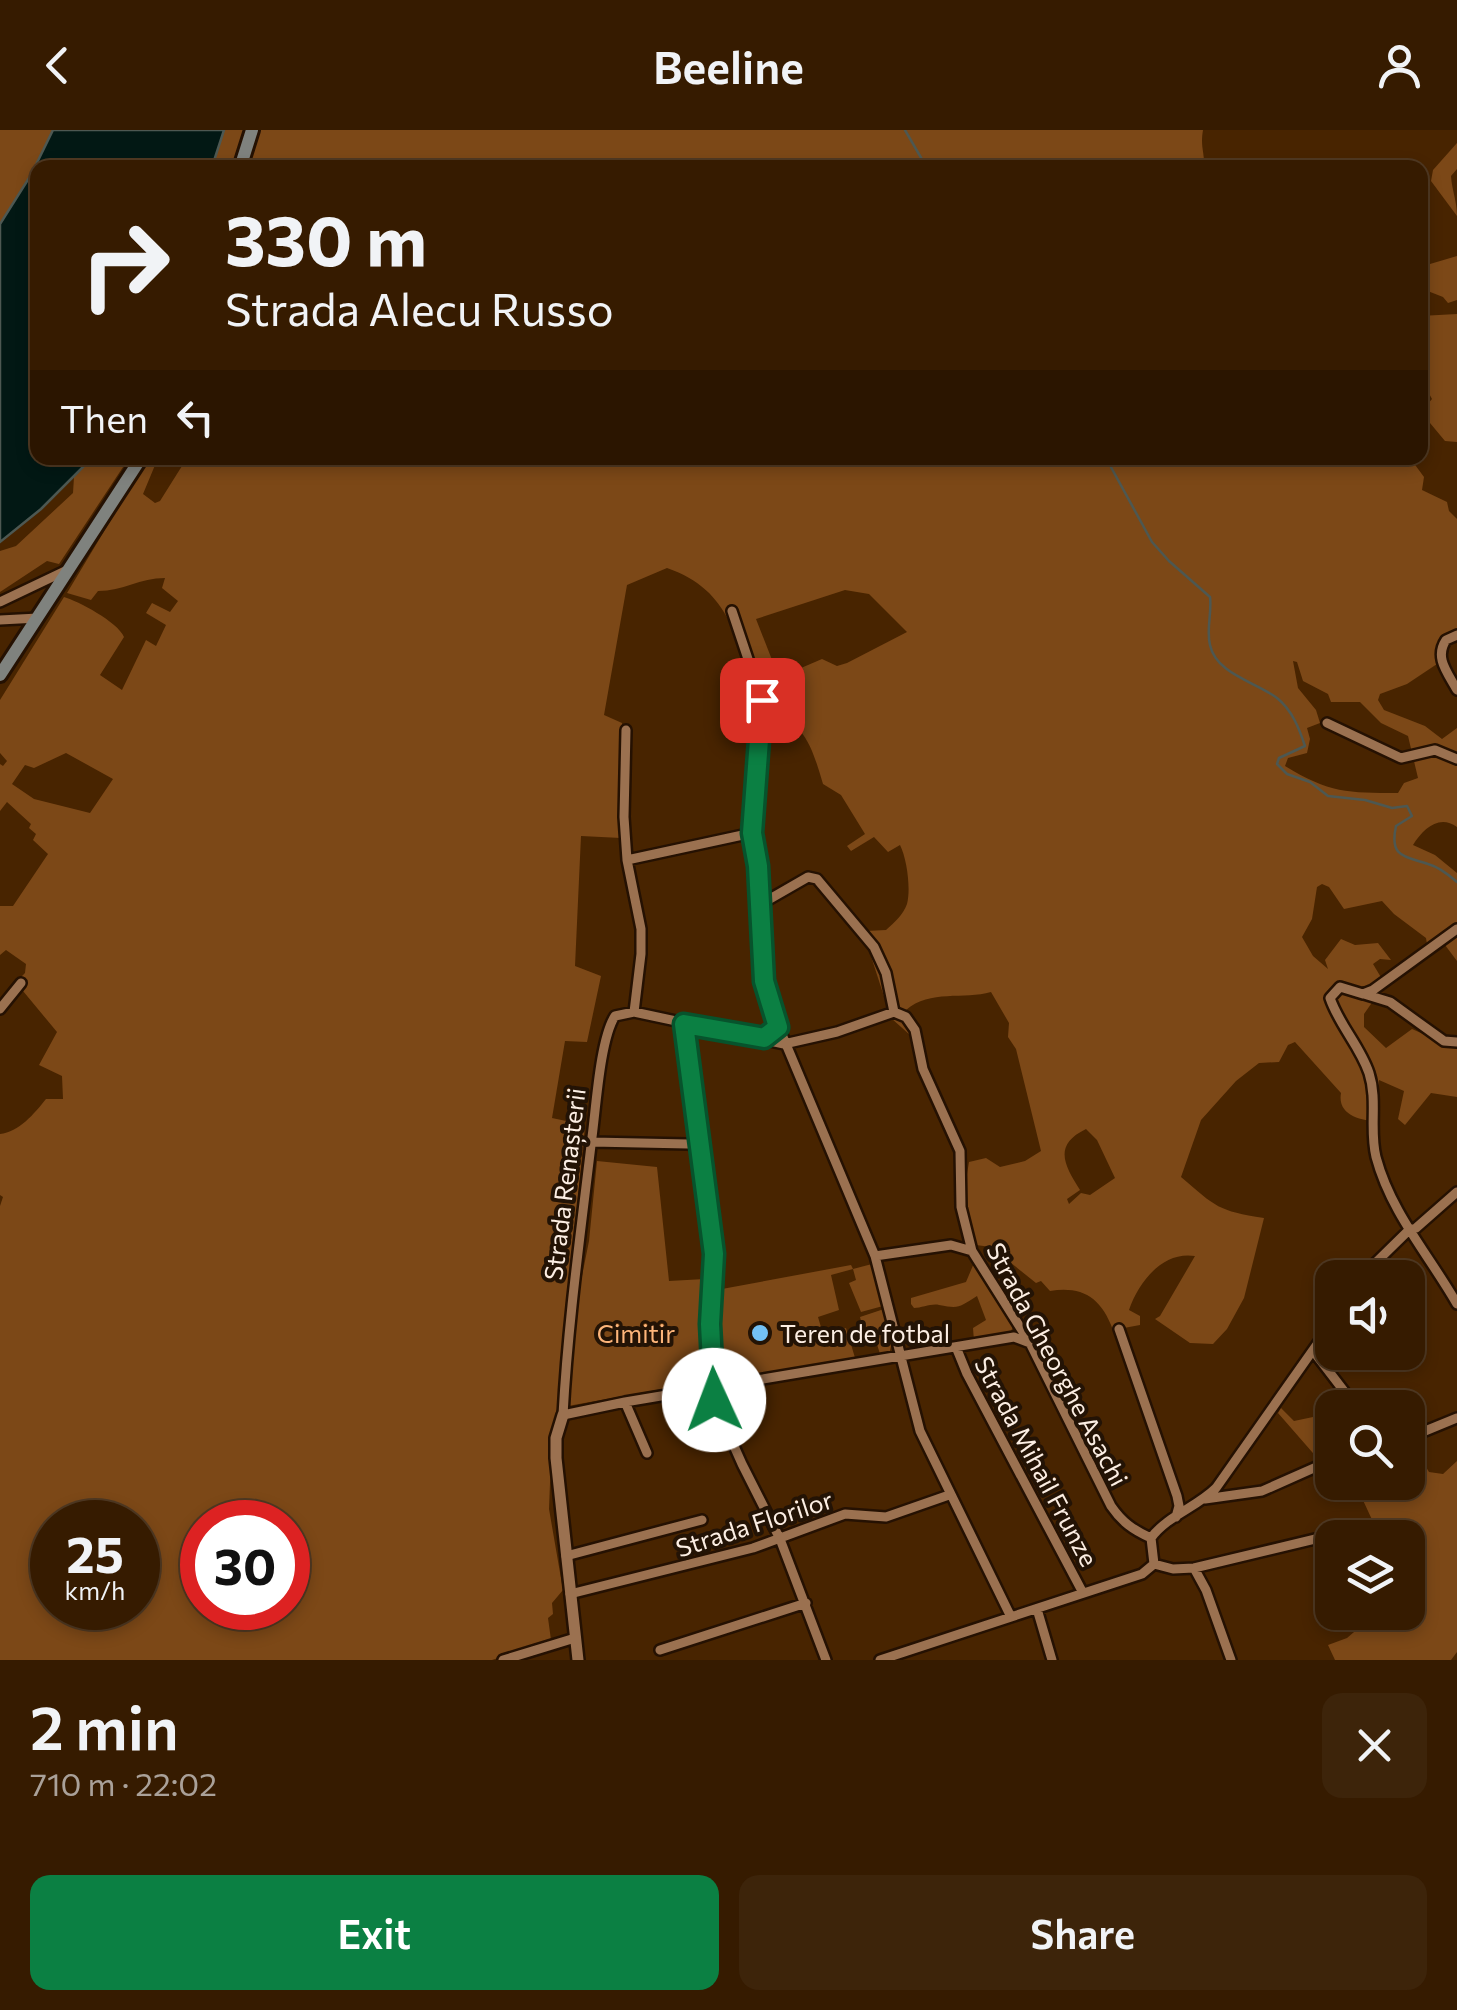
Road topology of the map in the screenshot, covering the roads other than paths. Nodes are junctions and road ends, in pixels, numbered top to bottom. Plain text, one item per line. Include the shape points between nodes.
1 (252, 130) edge
2 (243, 160) edge
3 (136, 465) edge
4 (68, 570) junction
5 (0, 602) edge
6 (732, 610) dead end
7 (38, 618) junction
8 (0, 620) edge
9 (1457, 635) edge
10 (0, 675) edge
11 (1457, 690) edge
12 (1327, 723) dead end
13 (626, 730) dead end
14 (1457, 759) edge
15 (752, 833) junction
16 (627, 860) junction
17 (761, 904) junction
18 (1457, 929) edge
19 (21, 982) dead end
20 (1363, 994) junction
21 (0, 1009) edge
22 (634, 1012) junction
23 (894, 1012) junction
24 (684, 1024) junction
25 (778, 1027) junction
26 (764, 1038) junction
27 (1457, 1042) edge
28 (784, 1044) junction
29 (592, 1142) junction
30 (699, 1147) junction
31 (1457, 1192) edge
32 (1408, 1231) junction
33 (972, 1251) junction
34 (874, 1256) junction
35 (1378, 1260) edge
36 (1457, 1304) edge
37 (1119, 1329) dead end
38 (1030, 1342) junction
39 (956, 1347) junction
40 (1314, 1352) joint
41 (902, 1356) junction
42 (712, 1387) junction
43 (1344, 1390) edge
44 (626, 1402) junction
45 (563, 1415) junction
46 (1457, 1418) edge
47 (1425, 1431) edge
48 (647, 1452) dead end
49 (1315, 1468) edge
50 (949, 1495) junction
51 (1205, 1499) junction
52 (1176, 1517) junction
53 (702, 1520) dead end
54 (780, 1538) junction
55 (1151, 1538) junction
56 (1315, 1538) edge
57 (566, 1556) junction
58 (1154, 1564) junction
59 (1194, 1568) junction
60 (1083, 1592) junction
61 (570, 1594) junction
62 (806, 1603) junction
63 (1037, 1609) junction
64 (1011, 1617) junction
65 (576, 1638) junction
66 (660, 1650) dead end
67 (502, 1660) edge
68 (578, 1660) edge
69 (826, 1660) edge
70 (880, 1660) edge
71 (1052, 1660) edge
72 (1231, 1660) edge

1 - 2 main road
3 - 4 main road
4 - 5 street
4 - 7 main road
6 - 15 street via 762,700
7 - 8 street
7 - 10 main road
9 - 11 street via 1440,652
12 - 14 street via 1401,758 1435,750
13 - 16 street
15 - 16 street
15 - 17 street
16 - 22 street via 640,929
17 - 23 street, Strada Gheorghe Asachi via 817,878 874,947
17 - 25 street via 764,981
18 - 20 street
19 - 21 street
20 - 27 street via 1390,1002 1444,1041
20 - 32 street via 1340,987 1330,998 1368,1071 1376,1154
22 - 24 street
22 - 29 street, Strada Renașterii via 611,1022
23 - 28 street
23 - 33 street, Strada Gheorghe Asachi via 915,1030 923,1069 960,1150 961,1206
24 - 26 street
24 - 30 street
25 - 26 street
25 - 28 street
26 - 28 street
28 - 34 street
29 - 30 street
29 - 45 street, Strada Renașterii
30 - 42 street via 714,1254
31 - 32 street
32 - 35 street
32 - 36 street
33 - 34 street via 951,1245
33 - 38 street, Strada Gheorghe Asachi
34 - 41 street
37 - 52 street via 1177,1496
38 - 39 street via 1014,1337
38 - 55 street, Strada Gheorghe Asachi via 1111,1506
39 - 41 street
39 - 60 street, Strada Mihail Frunze
40 - 43 street
40 - 51 street
41 - 42 street
41 - 50 street via 920,1431
42 - 44 street
42 - 54 street
44 - 45 street
44 - 48 street
45 - 57 street, Strada Renașterii via 556,1458
46 - 47 street
49 - 51 street via 1262,1491
50 - 54 street, Strada Florilor via 886,1518 845,1514
50 - 64 street
51 - 52 street
52 - 55 street
53 - 57 street
54 - 61 street, Strada Florilor
54 - 62 street
55 - 58 street
56 - 59 street
57 - 61 street, Strada Renașterii
58 - 59 street
58 - 60 street
59 - 72 street
60 - 63 street
61 - 65 street, Strada Renașterii
62 - 66 street
62 - 69 street
63 - 64 street
63 - 71 street
64 - 70 street
65 - 67 street
65 - 68 street, Strada Renașterii

